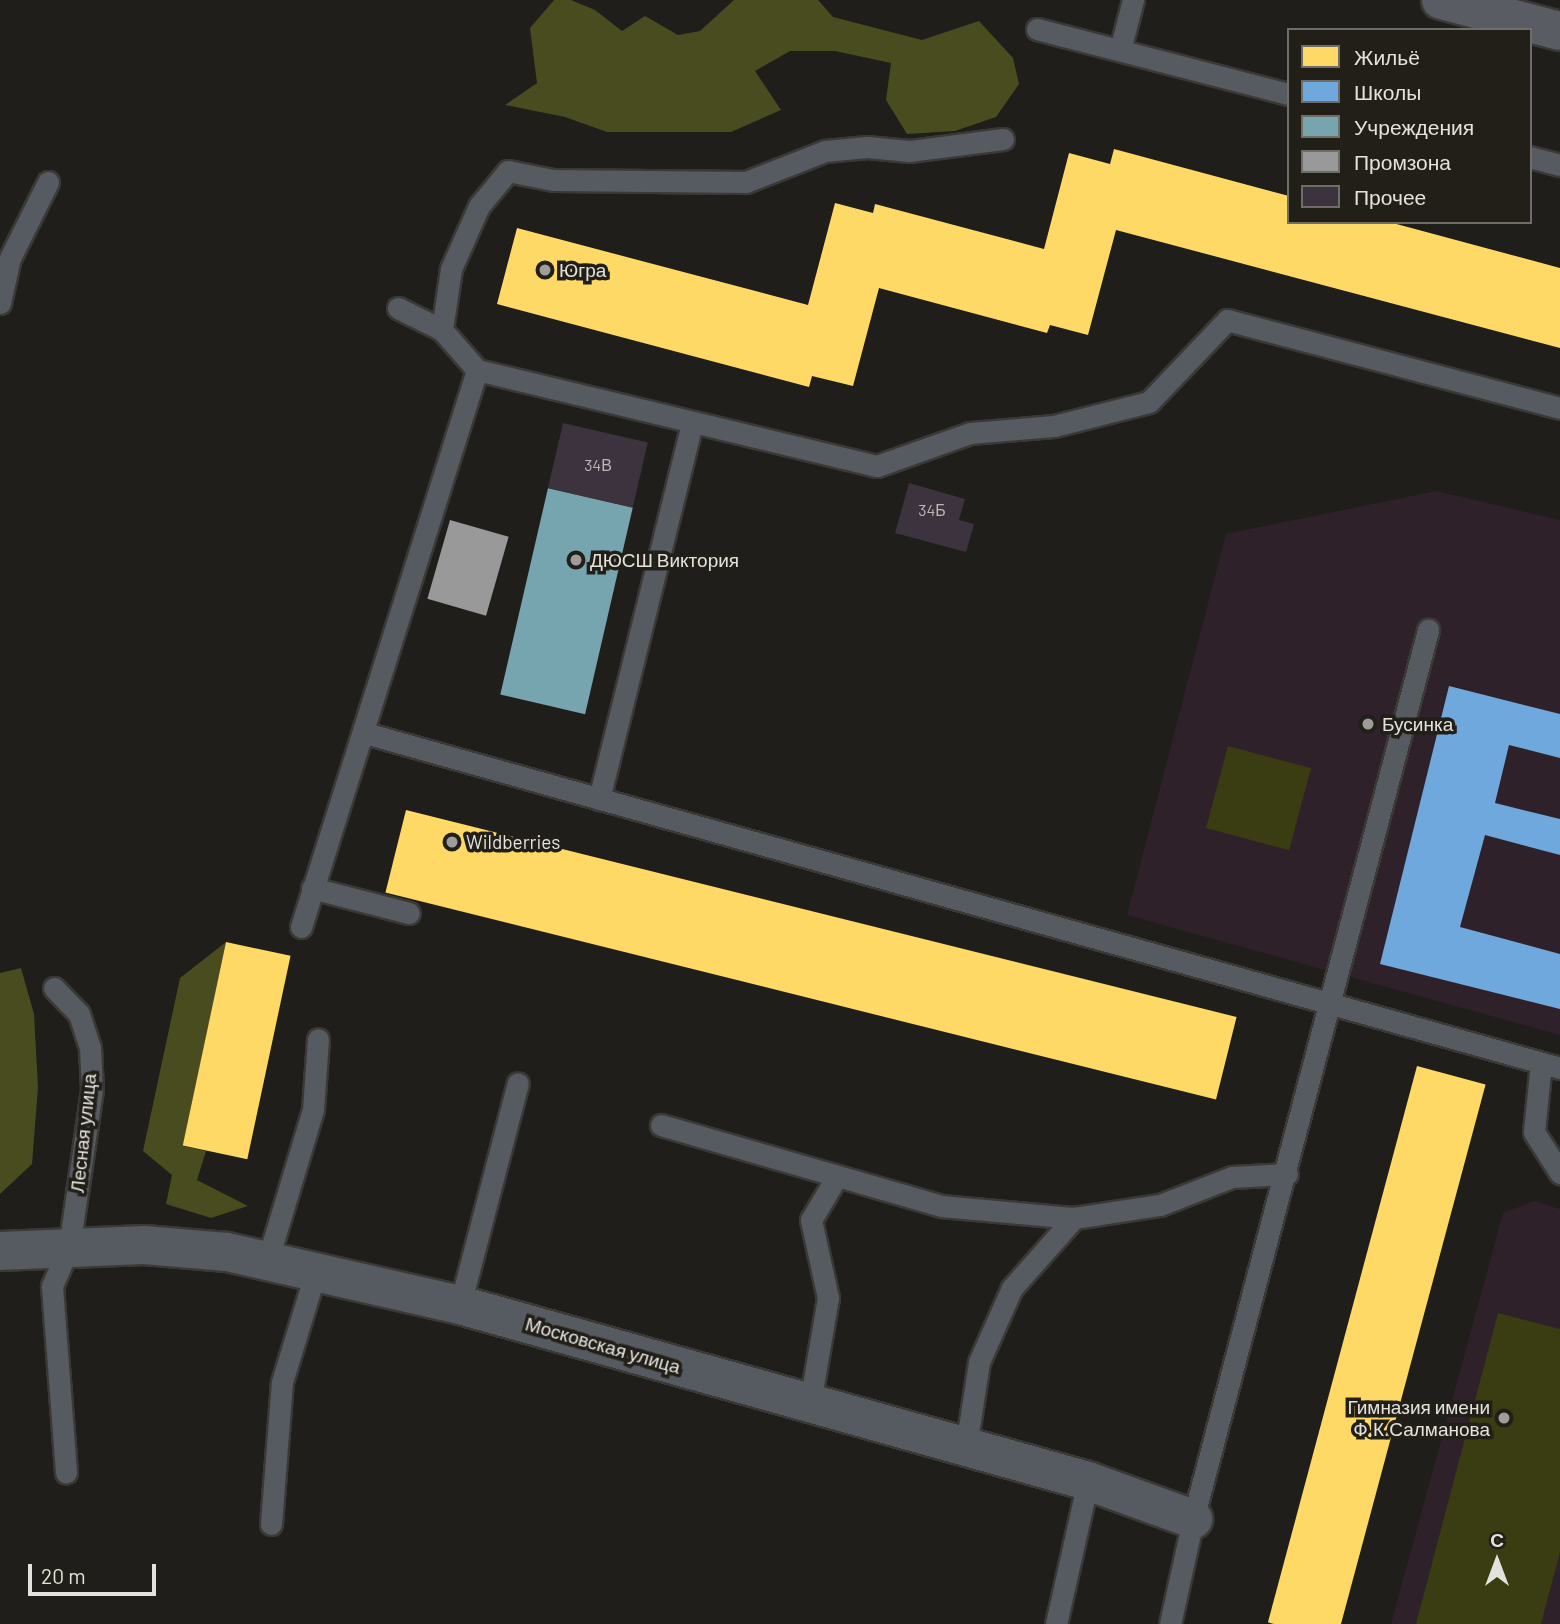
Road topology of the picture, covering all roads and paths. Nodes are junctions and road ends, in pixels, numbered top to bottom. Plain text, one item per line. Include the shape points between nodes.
1 (1133, 0) edge
2 (1441, 0) edge
3 (1037, 29) dead end
4 (1560, 31) edge
5 (1120, 50) junction
6 (1287, 93) edge
7 (1003, 139) dead end
8 (1532, 158) edge
9 (1560, 165) edge
10 (48, 182) dead end
11 (0, 303) edge
12 (398, 308) dead end
13 (442, 330) junction
14 (477, 370) junction
15 (1560, 408) edge
16 (692, 422) junction
17 (1427, 630) dead end
18 (365, 733) junction
19 (599, 799) junction
20 (312, 888) junction
21 (409, 913) dead end
22 (301, 927) dead end
23 (54, 988) dead end
24 (1332, 1006) junction
25 (318, 1039) dead end
26 (1550, 1066) edge
27 (518, 1083) dead end
28 (661, 1125) dead end
29 (1560, 1173) edge
30 (1287, 1174) junction
31 (836, 1178) junction
32 (1074, 1218) junction
33 (69, 1247) junction
34 (0, 1251) edge
35 (267, 1262) junction
36 (315, 1274) junction
37 (460, 1305) junction
38 (810, 1403) junction
39 (966, 1447) junction
40 (66, 1472) dead end
41 (1088, 1481) junction
42 (1194, 1519) junction
43 (271, 1524) dead end
44 (1056, 1624) edge
45 (1170, 1624) edge

1 - 5 lane
2 - 4 street
3 - 5 lane
5 - 6 lane
7 - 13 lane via 909,151 867,147 825,151 746,182 553,180 508,171 479,206 451,269
8 - 9 lane
10 - 11 lane via 10,258
12 - 13 lane
13 - 14 lane
14 - 16 lane
14 - 18 lane
15 - 16 lane via 1227,320 1149,402 1054,426 970,433 877,466
16 - 19 lane
17 - 24 lane
18 - 19 lane
18 - 20 lane
19 - 24 lane
20 - 21 lane
20 - 22 lane
23 - 33 lane, Лесная улица via 79,1014 90,1047 92,1090
24 - 26 lane
24 - 30 lane
25 - 35 lane via 313,1111
26 - 29 lane via 1534,1132
27 - 37 lane
28 - 31 lane
30 - 32 lane via 1232,1177 1160,1205
30 - 42 lane
31 - 32 lane via 941,1206
31 - 38 lane via 811,1220 828,1298
32 - 39 lane via 1012,1288 979,1362
33 - 34 street, Московская улица
33 - 35 street, Московская улица via 158,1246 227,1252
33 - 40 lane, Лесная улица via 52,1286
35 - 36 street, Московская улица
36 - 37 street, Московская улица
36 - 43 lane via 282,1382
37 - 38 street, Московская улица
38 - 39 street, Московская улица
39 - 41 street, Московская улица
41 - 42 street, Московская улица
41 - 44 lane
42 - 45 lane

